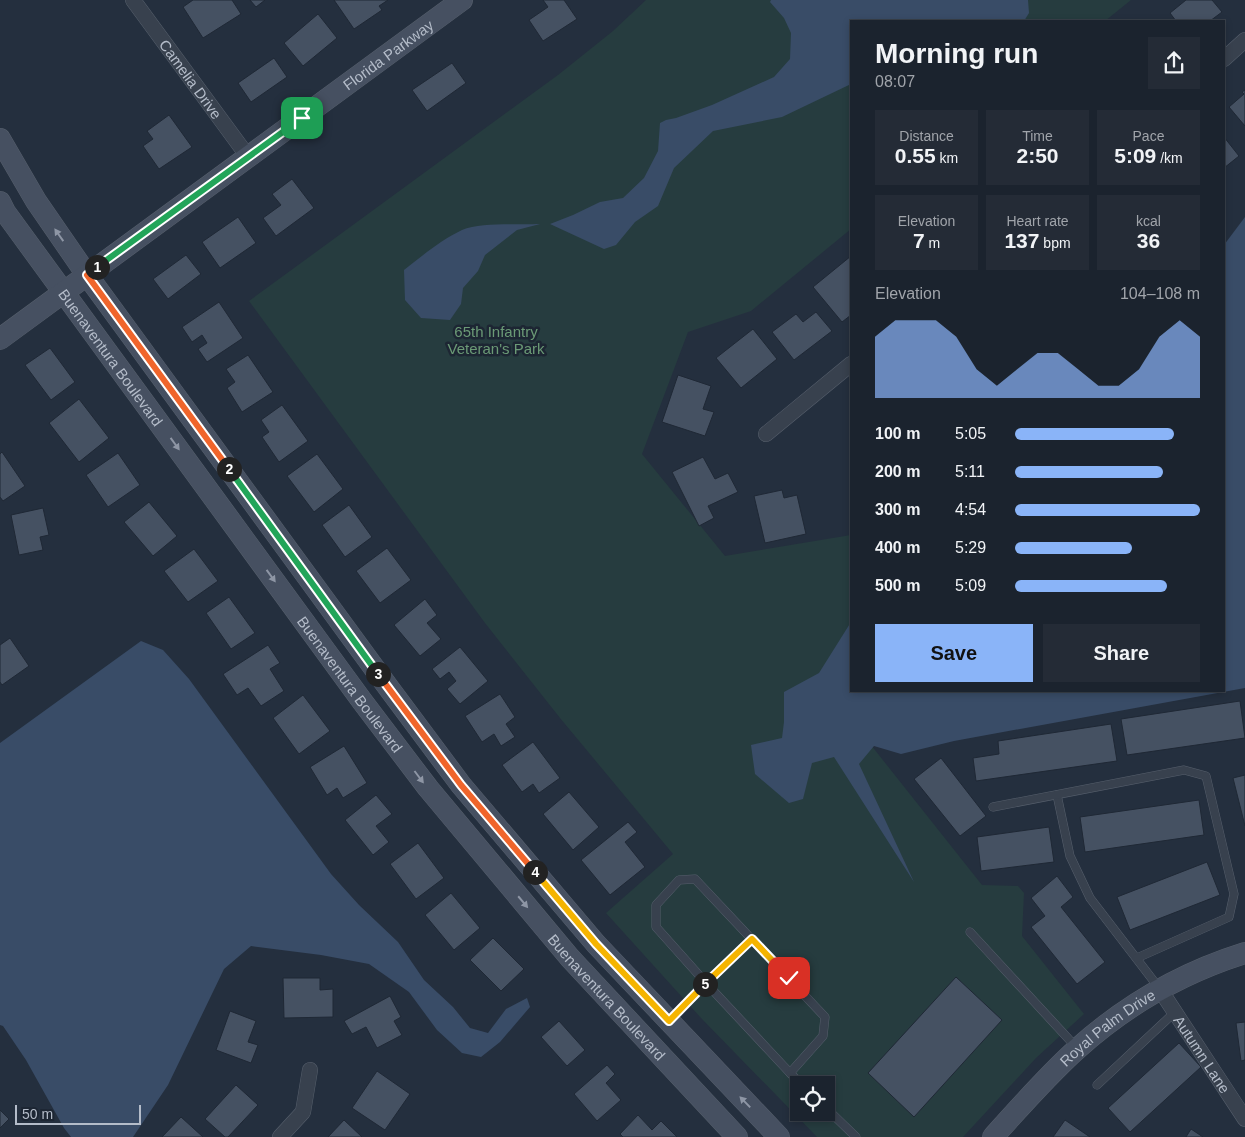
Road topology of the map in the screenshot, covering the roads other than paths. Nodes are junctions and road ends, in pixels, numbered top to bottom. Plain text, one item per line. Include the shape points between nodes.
1 (133, 0) edge
2 (462, 0) edge
3 (1245, 40) edge
4 (1225, 58) edge
5 (0, 139) edge
6 (249, 158) junction
7 (0, 202) edge
8 (87, 275) junction
9 (64, 292) junction
10 (0, 339) edge
11 (850, 365) edge
12 (766, 434) dead end
13 (1057, 795) junction
14 (993, 808) dead end
15 (970, 932) dead end
16 (752, 939) junction
17 (1245, 953) edge
18 (1136, 958) junction
19 (706, 983) junction
20 (1159, 988) junction
21 (1175, 1012) junction
22 (669, 1021) junction
23 (1078, 1048) junction
24 (310, 1070) dead end
25 (790, 1073) junction
26 (793, 1076) edge
27 (1097, 1085) dead end
28 (835, 1117) edge
29 (1245, 1119) edge
30 (280, 1137) edge
31 (738, 1137) edge
32 (779, 1137) edge
33 (856, 1137) edge
34 (993, 1137) edge

1 - 6 street, Camelia Drive
2 - 6 main road, Florida Parkway
3 - 4 street
8 -> 5 main road, Buenaventura Boulevard via 36,201
6 - 8 main road, Florida Parkway
7 - 9 main road, Buenaventura Boulevard
8 - 9 main road, Florida Parkway
8 - 22 main road, Buenaventura Boulevard via 461,785 596,944
9 - 10 main road, Florida Parkway
9 -> 31 main road, Buenaventura Boulevard via 428,788 570,958
11 - 12 street
13 - 14 lane
13 - 18 lane via 1070,856 1090,898
13 - 18 lane via 1184,770 1206,776 1234,894 1229,917
15 - 23 lane
16 - 19 lane
16 - 19 lane via 695,879 679,880 656,904 656,927
16 - 25 lane via 825,1017 823,1036
17 - 20 main road, Royal Palm Drive via 1213,963
18 - 20 lane
19 - 22 lane
19 - 25 lane
20 - 21 street, Autumn Lane
20 - 23 main road, Royal Palm Drive
21 - 27 lane
21 - 29 street, Autumn Lane
32 -> 22 main road, Buenaventura Boulevard
23 - 34 main road, Royal Palm Drive
24 - 30 street via 303,1112
25 - 26 lane
28 - 33 lane

